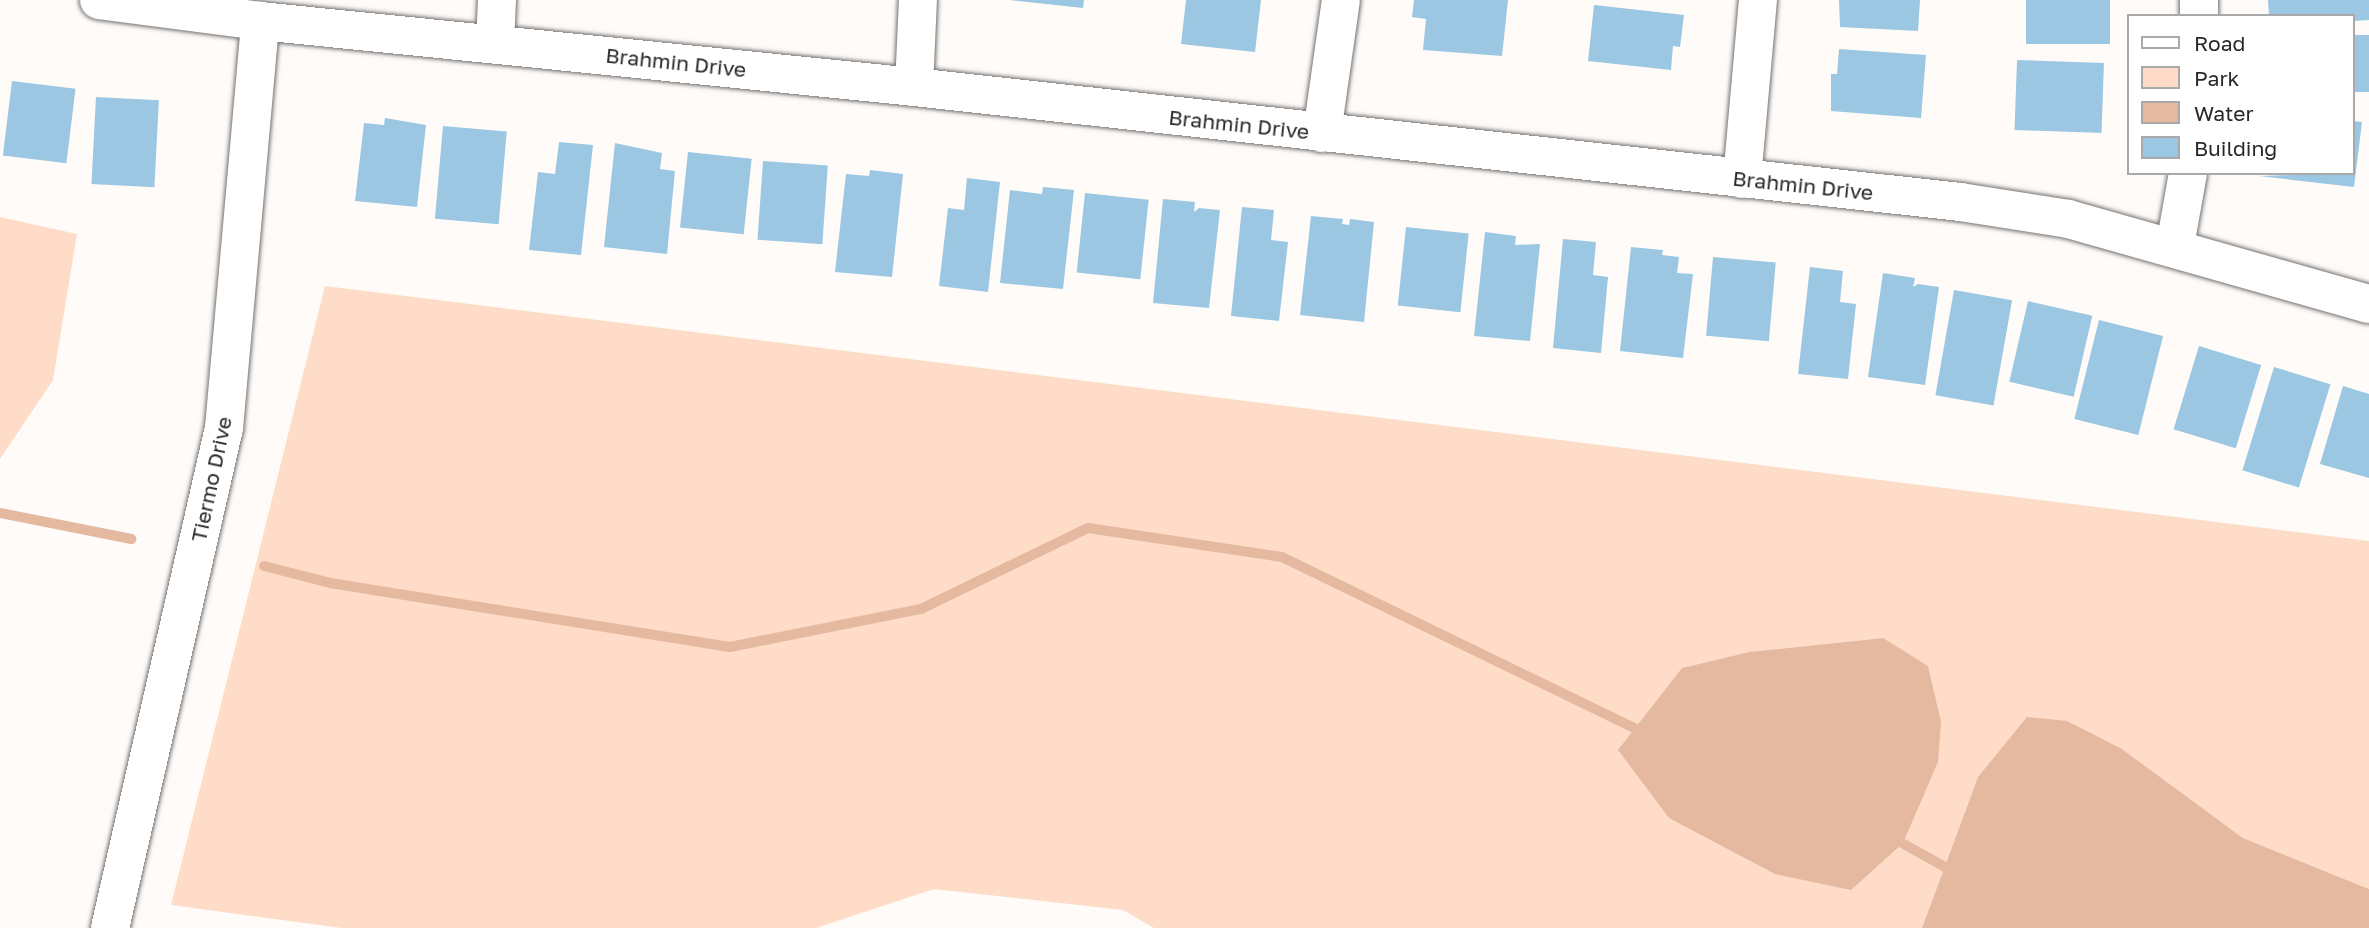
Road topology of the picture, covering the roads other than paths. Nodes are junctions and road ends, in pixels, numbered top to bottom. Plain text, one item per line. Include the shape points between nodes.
1 (99, 0) edge
2 (497, 0) edge
3 (918, 0) edge
4 (1341, 0) edge
5 (1758, 0) edge
6 (260, 21) junction
7 (495, 44) junction
8 (914, 87) junction
9 (1322, 133) junction
10 (2188, 175) edge
11 (1742, 179) junction
12 (2175, 247) junction
13 (2369, 304) edge
14 (110, 928) edge

1 - 6 street, Brahmin Drive
2 - 7 street
3 - 8 street
4 - 9 street
5 - 11 street
6 - 7 street, Brahmin Drive
6 - 14 street, Tiermo Drive via 224,428
7 - 8 street, Brahmin Drive
8 - 9 street, Brahmin Drive
9 - 11 street, Brahmin Drive
10 - 12 street
11 - 12 street, Brahmin Drive via 2055,217
12 - 13 street, Brahmin Drive

